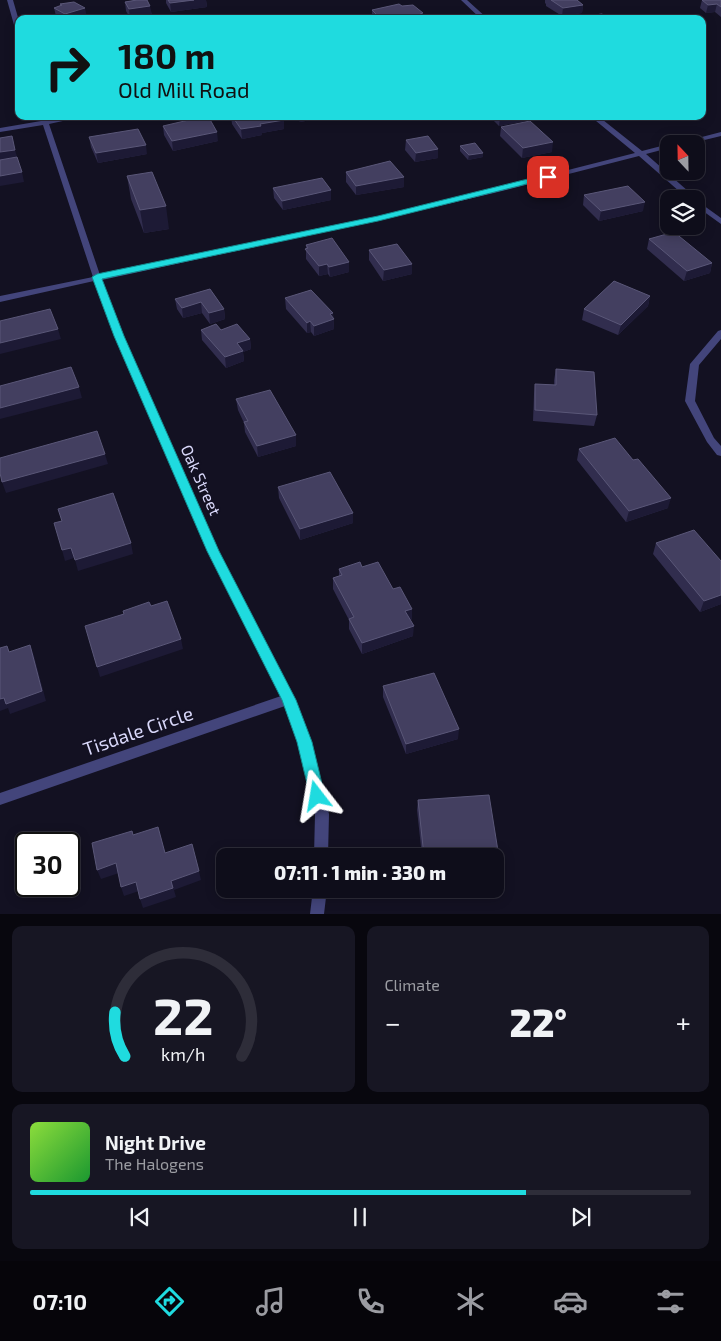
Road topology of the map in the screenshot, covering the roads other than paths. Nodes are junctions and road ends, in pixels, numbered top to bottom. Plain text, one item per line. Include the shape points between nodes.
1 (10, 0) edge
2 (464, 0) edge
3 (481, 15) edge
4 (15, 18) edge
5 (44, 120) edge
6 (598, 120) edge
7 (0, 130) edge
8 (721, 134) edge
9 (705, 138) edge
10 (660, 148) edge
11 (639, 152) junction
12 (683, 190) edge
13 (705, 209) edge
14 (721, 222) edge
15 (97, 277) junction
16 (0, 299) edge
17 (721, 333) edge
18 (721, 452) edge
19 (288, 700) junction
20 (0, 798) edge
21 (321, 848) edge
22 (319, 898) edge
23 (317, 914) edge

1 - 4 street
2 - 3 street
5 - 7 street
5 - 15 street, Oak Street
6 - 11 street
8 - 9 street
10 - 11 street
11 - 12 street
11 - 15 street via 378,218
13 - 14 street
15 - 16 street
15 - 19 street, Oak Street via 119,336 213,551
17 - 18 street via 695,364 690,400 710,440
19 - 20 street, Tisdale Circle
19 - 21 street, Oak Street via 304,742 322,814
22 - 23 street

